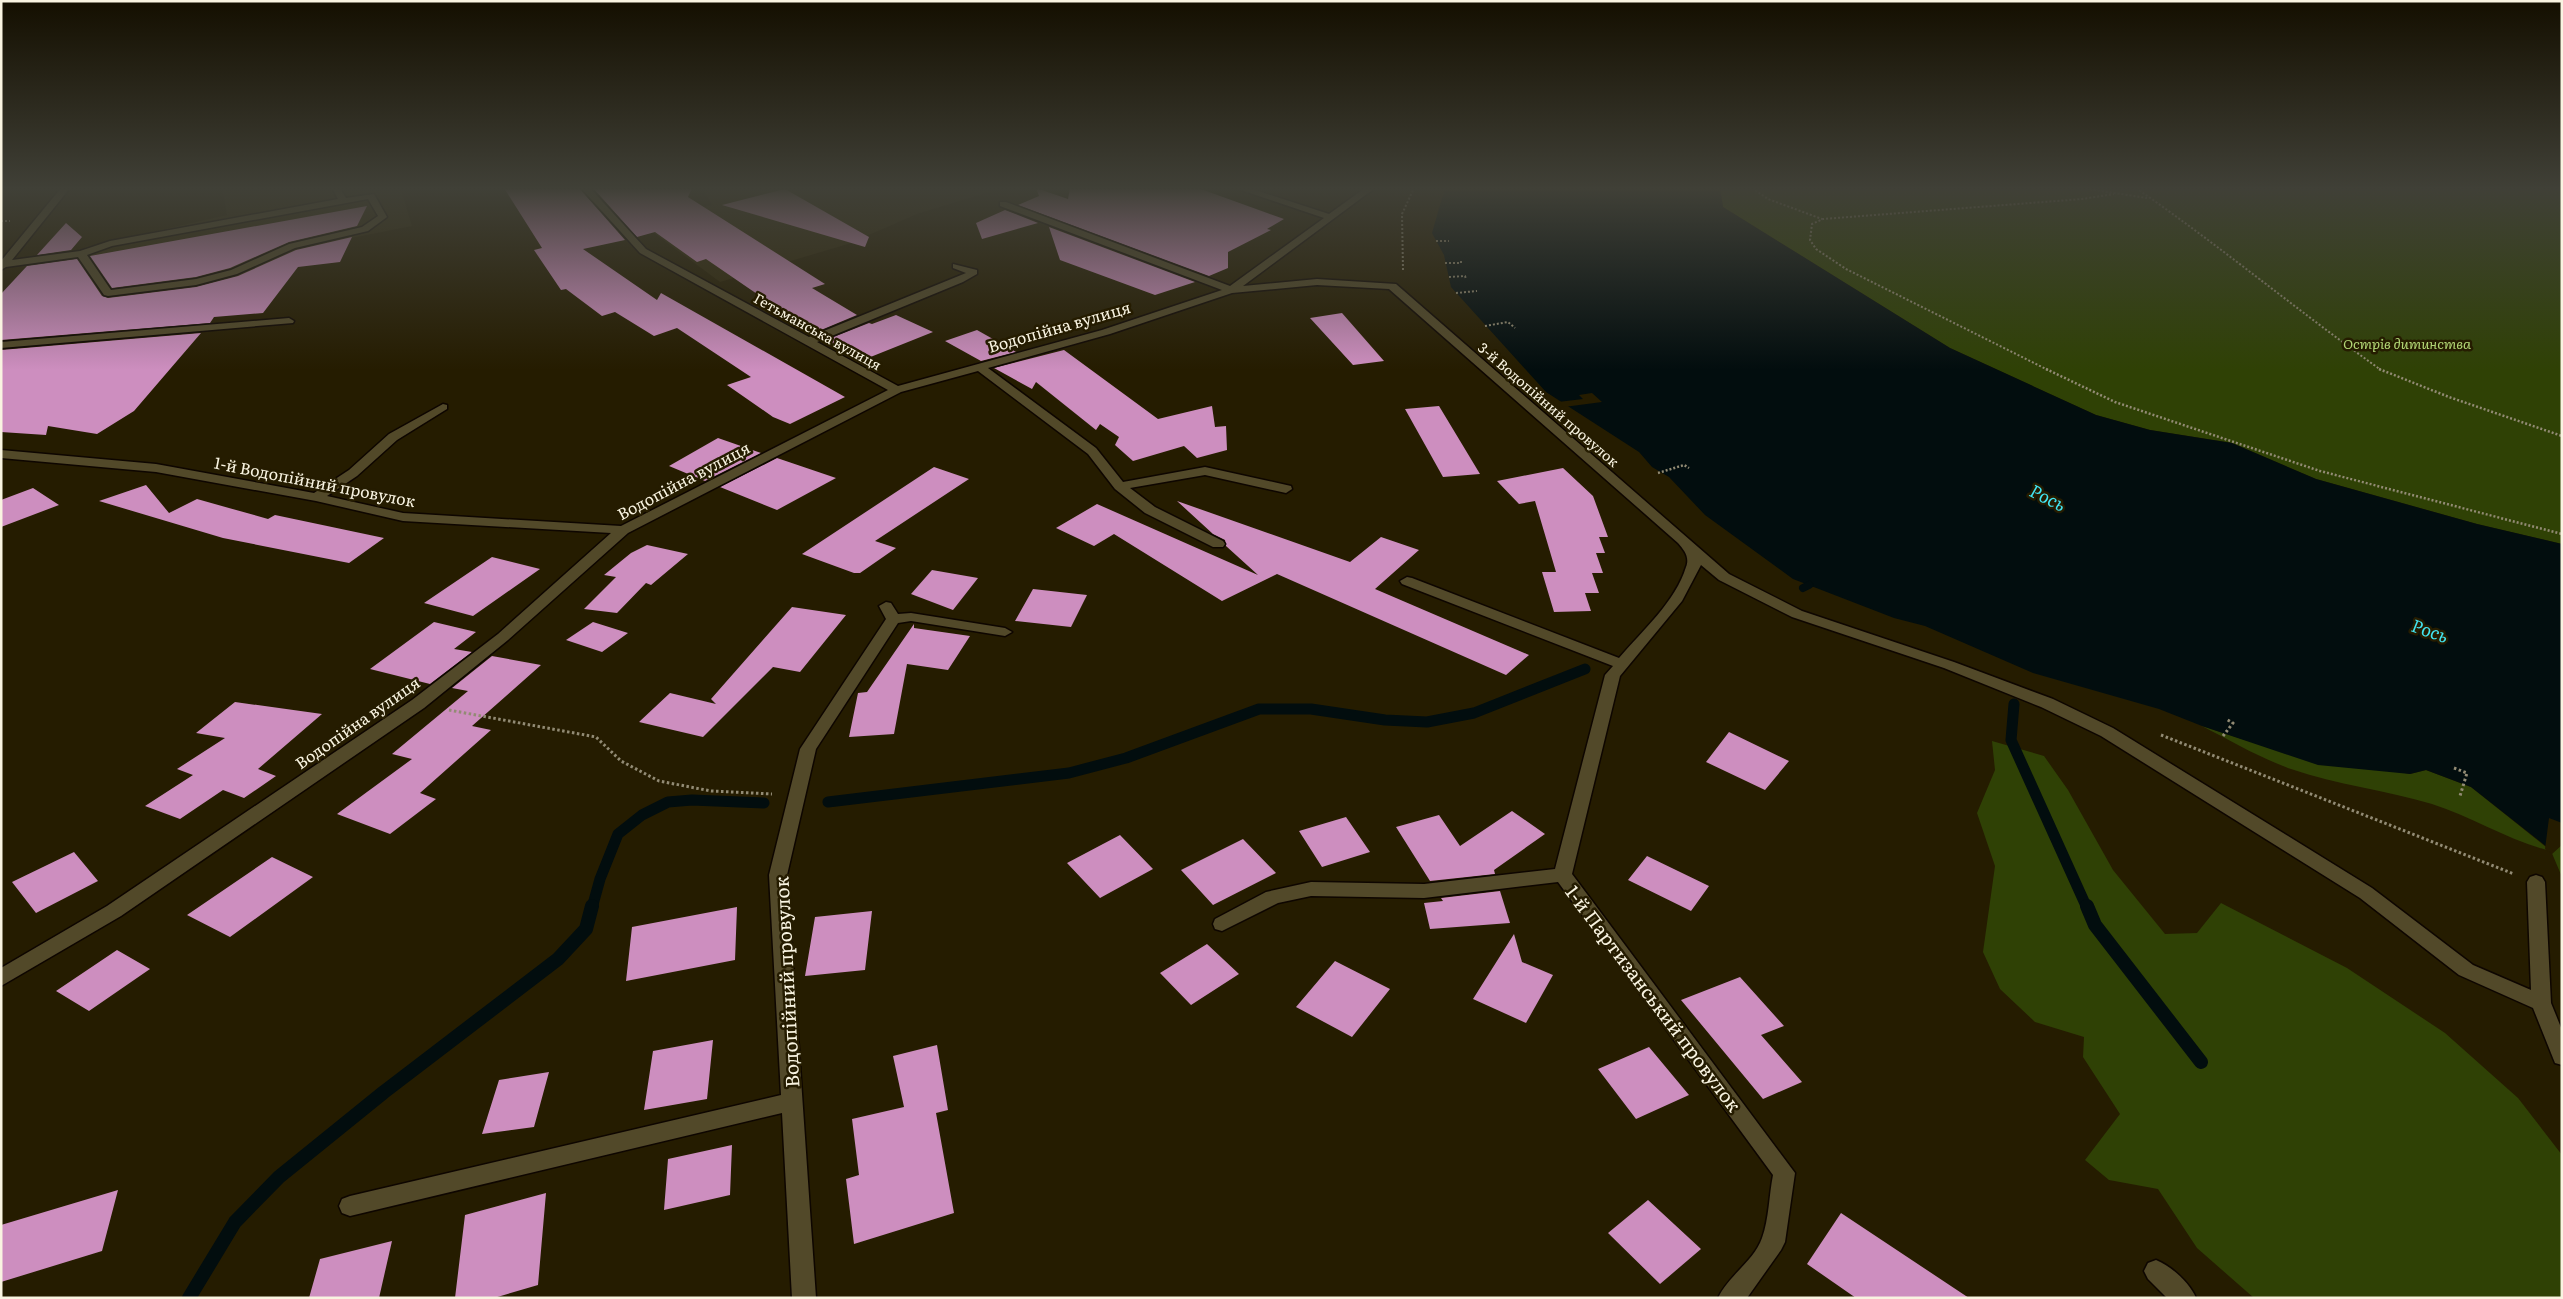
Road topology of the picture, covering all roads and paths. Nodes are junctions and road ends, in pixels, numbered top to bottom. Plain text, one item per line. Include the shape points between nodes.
1 (16, 249) edge
2 (97, 249) edge
3 (286, 249) edge
4 (641, 249) edge
5 (1121, 249) edge
6 (1287, 249) edge
7 (1403, 249) edge
8 (1816, 249) edge
9 (2221, 249) edge
10 (81, 254) junction
11 (1461, 259) dead end
12 (1446, 264) dead end
13 (2, 266) edge
14 (956, 266) dead end
15 (1449, 276) dead end
16 (1403, 279) dead end
17 (1466, 279) dead end
18 (1231, 290) junction
19 (1477, 290) dead end
20 (1456, 293) dead end
21 (288, 321) dead end
22 (1485, 326) dead end
23 (1515, 328) dead end
24 (809, 341) junction
25 (1, 345) edge
26 (980, 367) junction
27 (897, 390) junction
28 (443, 407) dead end
29 (2562, 436) edge
30 (8, 455) edge
31 (1, 463) edge
32 (1689, 468) dead end
33 (1658, 473) dead end
34 (1120, 486) junction
35 (1286, 489) dead end
36 (316, 497) junction
37 (623, 530) junction
38 (2562, 534) edge
39 (1218, 544) dead end
40 (1693, 552) junction
41 (1407, 581) dead end
42 (1005, 632) dead end
43 (1617, 670) junction
44 (418, 704) junction
45 (2226, 719) dead end
46 (2159, 734) dead end
47 (2223, 736) dead end
48 (2454, 768) dead end
49 (797, 795) junction
50 (2460, 796) dead end
51 (1563, 875) junction
52 (2536, 882) joint
53 (1222, 924) dead end
54 (1, 978) edge
55 (2541, 1003) junction
56 (2562, 1057) edge
57 (792, 1102) junction
58 (350, 1206) dead end
59 (2156, 1271) dead end
60 (804, 1298) edge
61 (1730, 1298) edge
62 (2184, 1298) edge

1 - 13 street
2 - 10 street
3 - 10 street via 234,272 196,282 108,293
4 - 24 street, Гетьманська вулиця
5 - 18 street
6 - 18 street, Водопійна вулиця
7 - 16 path
8 - 38 path via 1846,269 1970,333 2114,402 2320,471
9 - 29 path via 2382,371
10 - 13 street
11 - 12 path via 1462,263
14 - 24 street via 974,272
15 - 17 path via 1465,276
18 - 26 street, Водопійна вулиця via 1106,332
18 - 40 street, 3-й Водопійний провулок via 1317,282 1392,286
19 - 20 path
21 - 25 street
22 - 23 path via 1508,322
24 - 27 street, Гетьманська вулиця
26 - 27 street, Водопійна вулиця
26 - 34 street via 1092,450
27 - 37 street, Водопійна вулиця
28 - 36 street via 393,437 353,473
30 - 31 street
30 - 36 street, 1-й Водопійний провулок via 156,468
32 - 33 path via 1684,465
34 - 35 street via 1205,471
34 - 39 street via 1150,510
36 - 37 street, 1-й Водопійний провулок via 403,517
37 - 44 street, Водопійна вулиця via 502,637
40 - 43 street via 1694,566 1677,598
40 - 55 street, 3-й Водопійний провулок via 1724,577 1797,614 2047,702 2107,732 2366,893 2466,970
41 - 43 street
42 - 49 street, Водопійний провулок via 890,612 808,749
43 - 51 street, 1-й Партизанський провулок
44 - 49 path via 596,737 621,761 659,781 710,791
44 - 54 street, Водопійна вулиця via 114,911
45 - 47 path via 2233,723
46 - 52 path
48 - 50 path via 2467,772
49 - 57 street, Водопійний провулок via 778,875
51 - 53 street via 1424,891 1311,889 1273,896
51 - 61 street, 1-й Партизанський провулок via 1784,1172 1774,1242
52 - 55 street
55 - 56 street
57 - 58 street
57 - 60 street, Водопійний провулок
59 - 62 street

